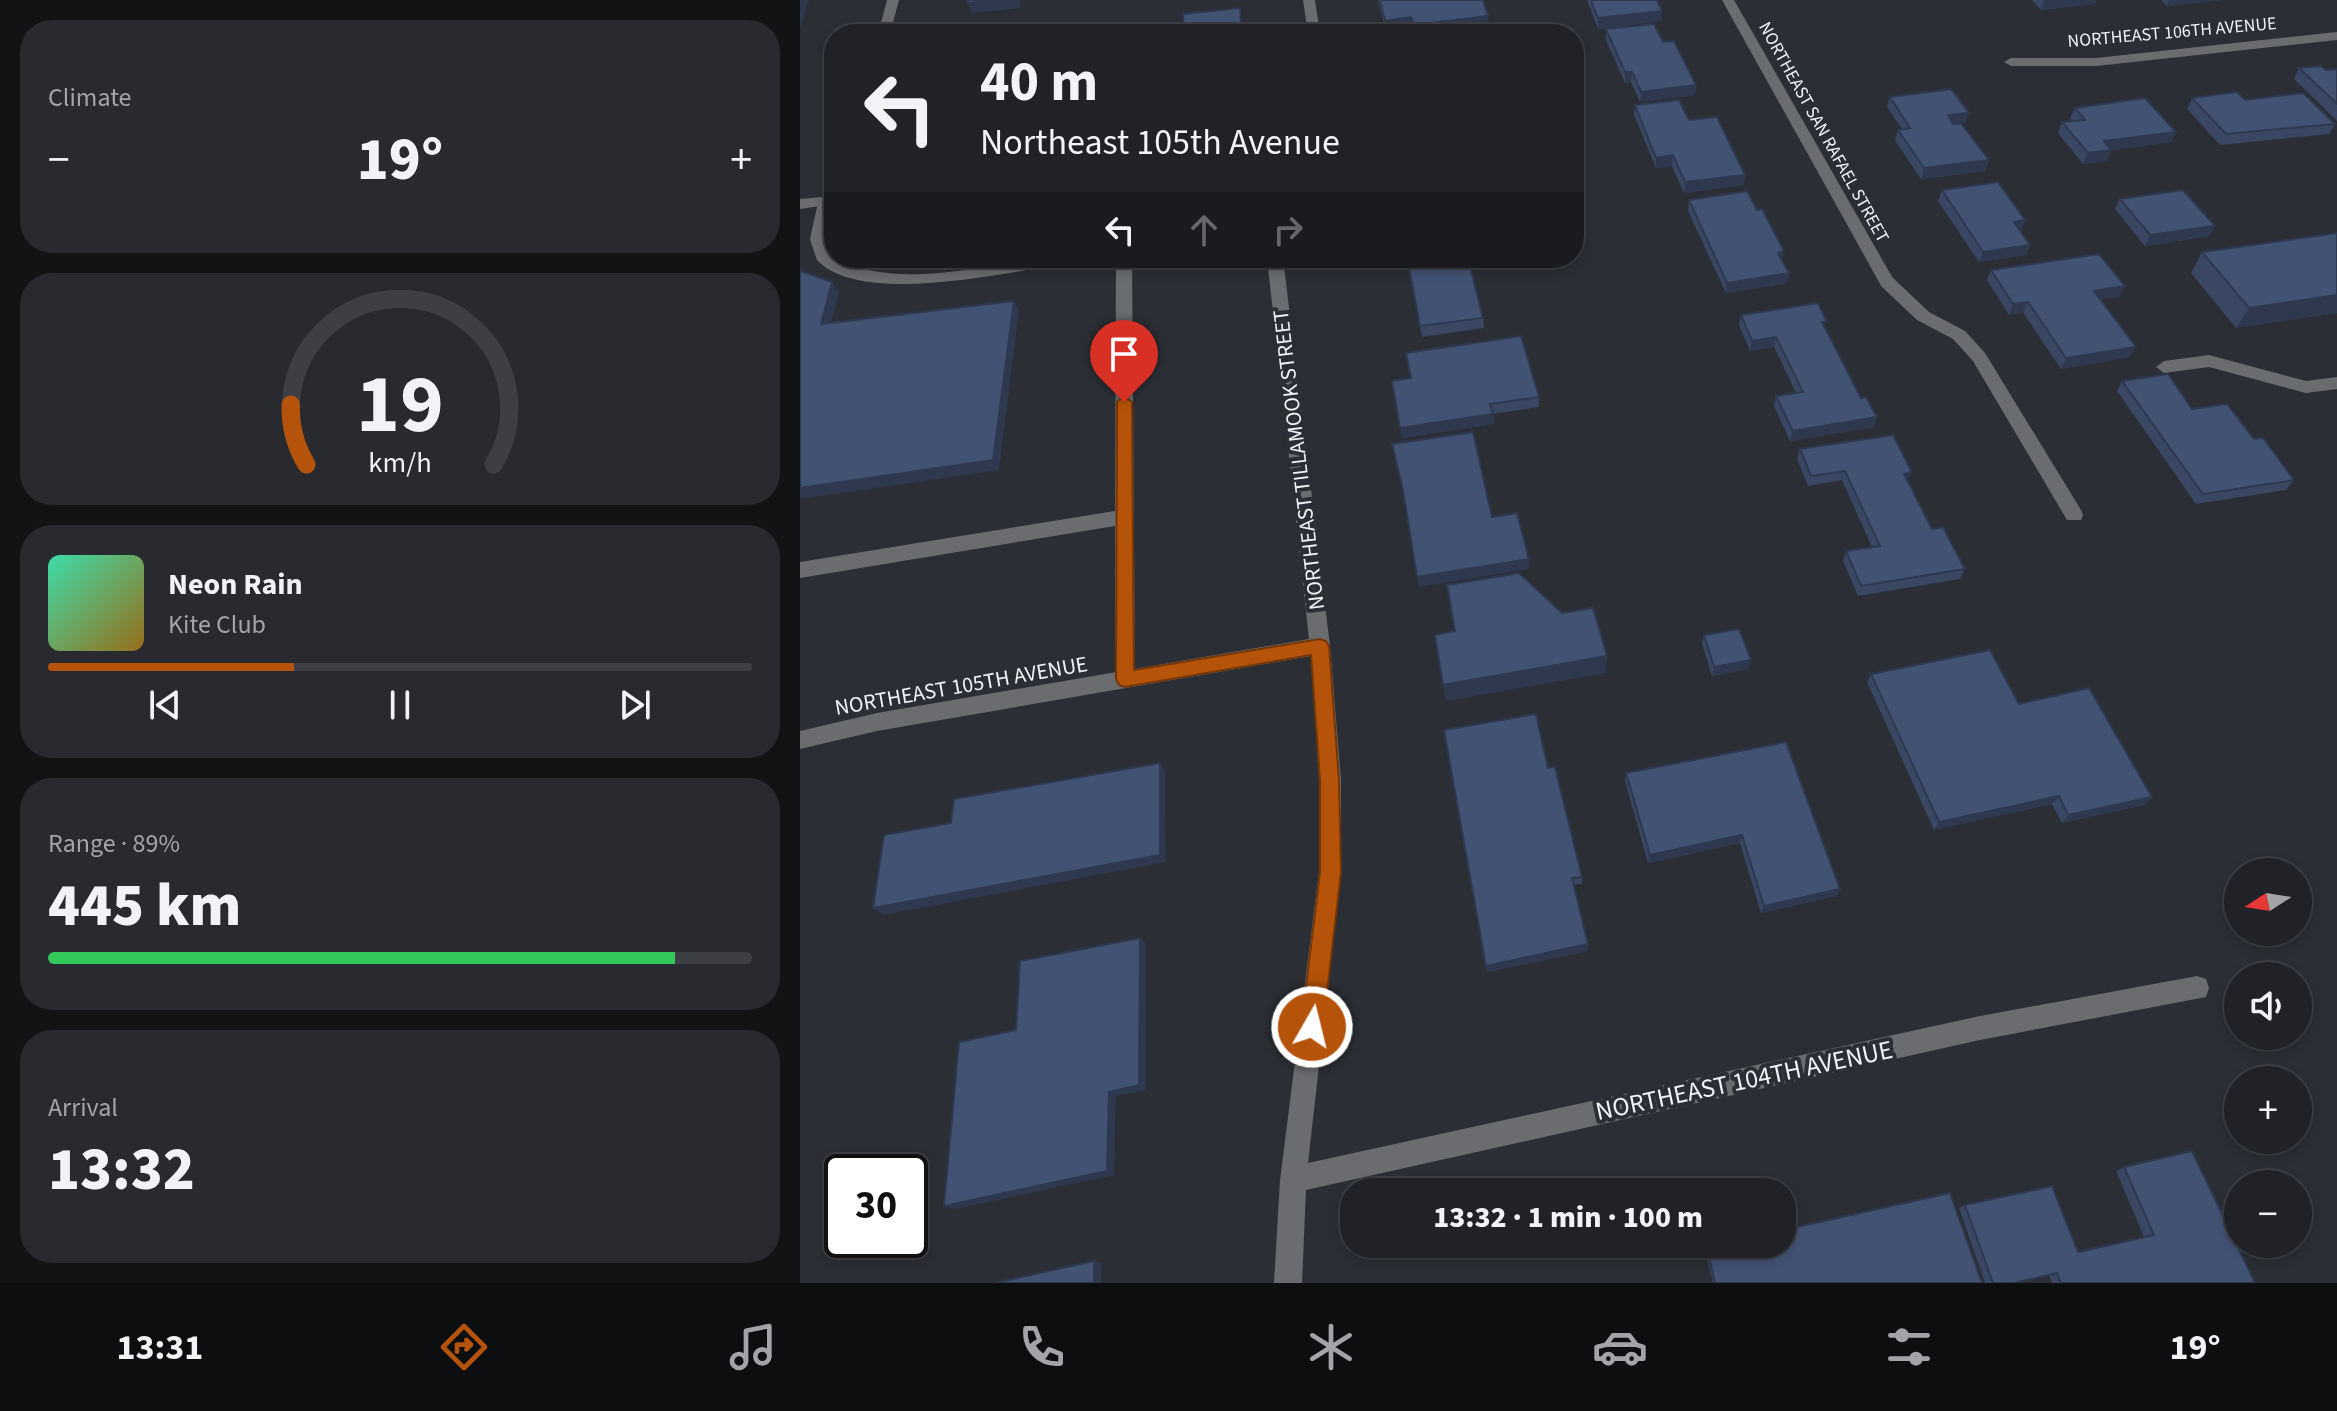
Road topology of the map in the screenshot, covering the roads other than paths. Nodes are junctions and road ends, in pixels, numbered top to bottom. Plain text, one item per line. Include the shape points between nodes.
1 (893, 0) edge
2 (1309, 0) edge
3 (1728, 0) edge
4 (887, 24) edge
5 (1313, 24) edge
6 (2337, 36) edge
7 (2011, 62) dead end
8 (824, 202) edge
9 (800, 204) edge
10 (824, 218) edge
11 (824, 257) edge
12 (842, 268) edge
13 (994, 268) edge
14 (1124, 268) edge
15 (1276, 268) edge
16 (2164, 367) dead end
17 (2337, 383) edge
18 (2074, 515) dead end
19 (1125, 517) junction
20 (800, 570) edge
21 (1320, 646) junction
22 (1125, 679) junction
23 (800, 740) edge
24 (2197, 988) dead end
25 (1293, 1180) junction
26 (1288, 1283) edge

1 - 4 street
2 - 5 street
3 - 18 street, NORTHEAST SAN RAFAEL STREET via 1887,282 1923,316 1959,335 1979,357
6 - 7 street, NORTHEAST 106TH AVENUE via 2096,62
8 - 9 street
10 - 11 street via 818,239
12 - 13 street via 884,278
14 - 19 street
15 - 21 street, NORTHEAST TILLAMOOK STREET
16 - 17 street via 2209,361 2306,387
19 - 20 street
19 - 22 street
21 - 22 street, NORTHEAST 105TH AVENUE
21 - 25 street, NORTHEAST TILLAMOOK STREET via 1330,780 1330,872
22 - 23 street, NORTHEAST 105TH AVENUE
24 - 25 street, NORTHEAST 104TH AVENUE via 1980,1028
25 - 26 street, NORTHEAST TILLAMOOK STREET

